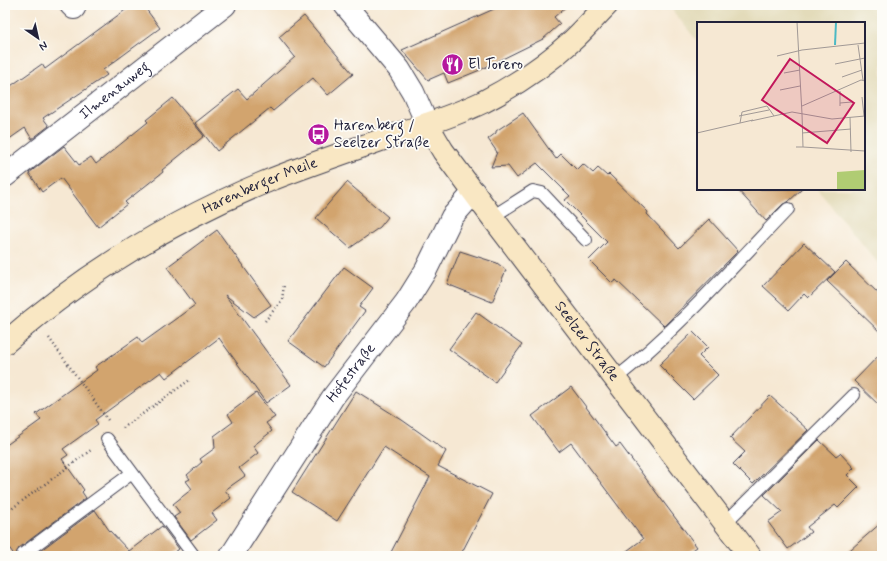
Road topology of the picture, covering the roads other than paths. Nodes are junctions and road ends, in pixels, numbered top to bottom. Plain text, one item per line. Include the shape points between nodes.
1 (225, 5) edge
2 (345, 5) edge
3 (607, 5) edge
4 (427, 124) junction
5 (5, 176) edge
6 (474, 192) junction
7 (788, 209) dead end
8 (492, 217) junction
9 (586, 240) dead end
10 (5, 343) edge
11 (616, 379) junction
12 (854, 395) dead end
13 (112, 436) road end
14 (132, 473) junction
15 (725, 523) junction
16 (23, 554) dead end
17 (194, 556) edge
18 (231, 556) edge
19 (750, 556) edge

1 - 5 street, Ilmenauweg
2 - 4 street via 399,69 413,92
3 - 4 main road, Harenberger Meile via 572,41 528,75 482,102
4 - 6 main road, Seelzer Straße via 443,152
4 - 10 main road, Harenberger Meile via 307,167 210,206 107,264 34,318
6 - 8 main road, Seelzer Straße
6 - 18 street, Höfestraße via 452,218 426,270 406,302 333,397
7 - 11 lane via 673,329
8 - 9 lane via 533,190 542,193
8 - 11 main road, Seelzer Straße
11 - 15 main road, Seelzer Straße
12 - 15 lane
13 - 14 lane
14 - 16 lane
14 - 17 lane
15 - 19 main road, Seelzer Straße

